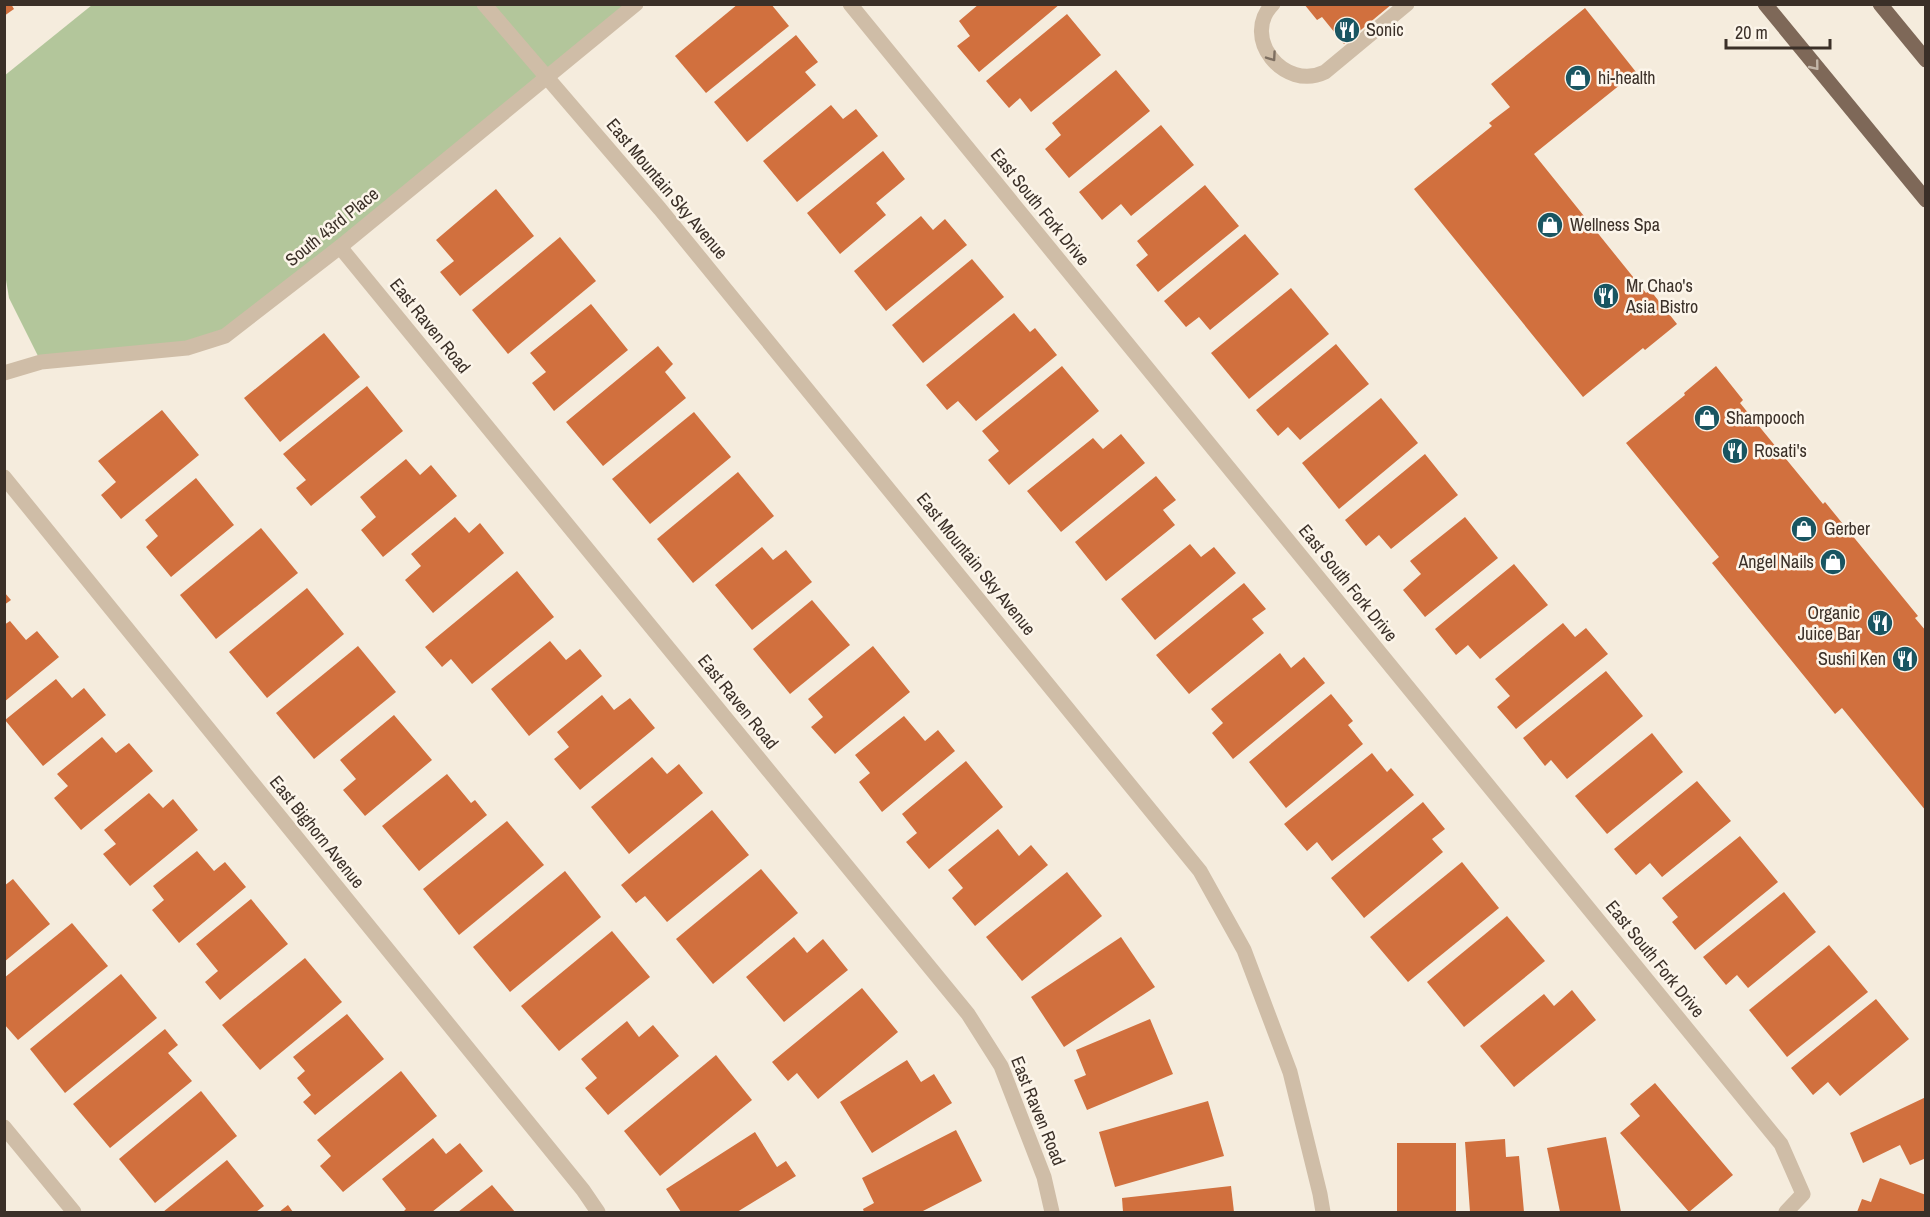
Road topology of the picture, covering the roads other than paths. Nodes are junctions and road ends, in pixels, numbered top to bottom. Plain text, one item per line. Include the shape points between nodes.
1 (484, 4) edge
2 (636, 4) edge
3 (850, 4) edge
4 (1273, 4) edge
5 (1407, 4) edge
6 (1765, 4) edge
7 (1880, 4) edge
8 (1926, 60) edge
9 (546, 78) junction
10 (1926, 200) edge
11 (340, 247) junction
12 (4, 373) edge
13 (4, 477) edge
14 (4, 1127) edge
15 (74, 1212) edge
16 (598, 1212) edge
17 (1052, 1212) edge
18 (1323, 1212) edge
19 (1786, 1212) edge

1 - 9 street, East Mountain Sky Avenue
2 - 9 street, South 43rd Place
3 - 19 street, East South Fork Drive via 1781,1144 1803,1194
4 -> 5 street via 1262,23 1262,40 1279,67 1304,77 1325,72
6 -> 10 main road
7 - 8 main road
9 - 11 street, South 43rd Place
9 - 18 street, East Mountain Sky Avenue via 660,209 1200,870 1244,950 1290,1072
11 - 12 street, South 43rd Place via 225,336 188,348 41,362
11 - 17 street, East Raven Road via 968,1014 1000,1066 1044,1177
13 - 16 street, East Bighorn Avenue
14 - 15 street

